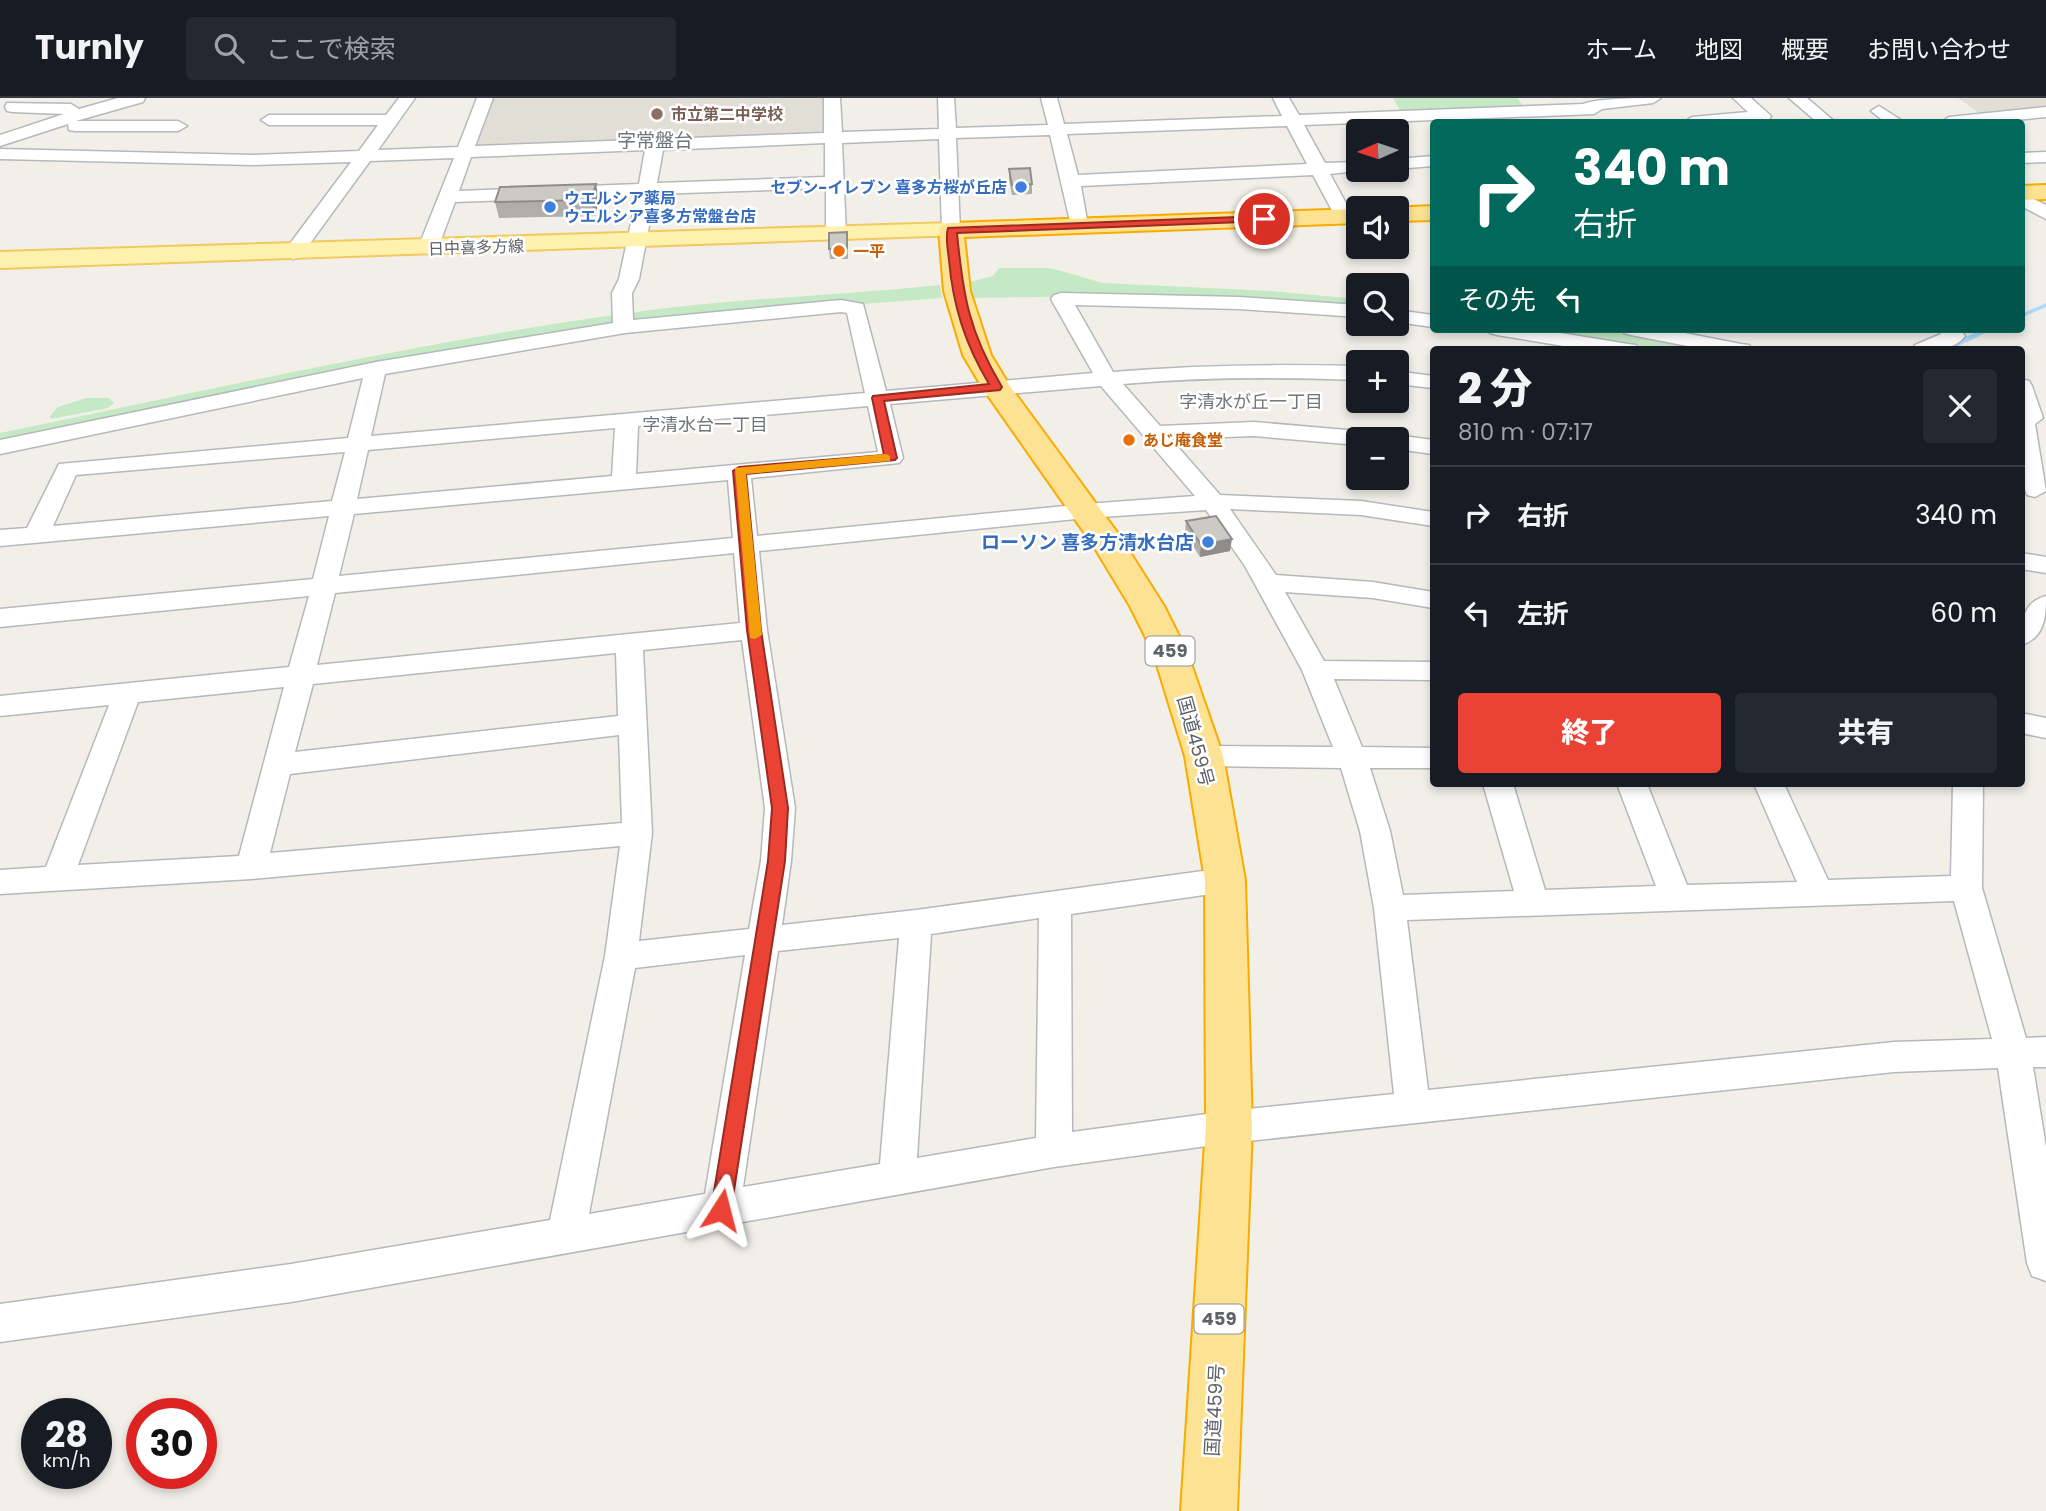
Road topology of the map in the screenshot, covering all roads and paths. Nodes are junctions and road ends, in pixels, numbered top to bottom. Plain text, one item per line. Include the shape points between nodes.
1 (54, 98) edge
2 (407, 98) edge
3 (485, 98) edge
4 (832, 98) edge
5 (946, 98) edge
6 (1049, 98) edge
7 (1281, 98) edge
8 (1381, 98) edge
9 (1653, 98) edge
10 (1741, 98) edge
11 (1797, 98) edge
12 (137, 99) edge
13 (1964, 105) dead end
14 (13, 107) dead end
15 (40, 108) junction
16 (1594, 109) edge
17 (92, 110) junction
18 (1880, 111) dead end
19 (1681, 112) edge
20 (2044, 113) edge
21 (1392, 116) junction
22 (1981, 117) junction
23 (1439, 118) edge
24 (1823, 119) edge
25 (1892, 119) edge
26 (1968, 119) edge
27 (269, 120) dead end
28 (391, 120) junction
29 (1290, 120) junction
30 (43, 126) junction
31 (178, 126) dead end
32 (1057, 128) junction
33 (949, 133) junction
34 (833, 138) junction
35 (0, 141) edge
36 (655, 144) junction
37 (464, 150) junction
38 (0, 154) edge
39 (364, 156) junction
40 (2025, 158) edge
41 (2046, 158) edge
42 (1430, 161) edge
43 (1409, 163) edge
44 (1346, 168) edge
45 (1318, 170) junction
46 (1071, 181) junction
47 (834, 182) junction
48 (647, 189) junction
49 (2046, 192) edge
50 (2025, 195) edge
51 (449, 197) junction
52 (2025, 198) edge
53 (1346, 209) edge
54 (1430, 213) edge
55 (1409, 214) edge
56 (2046, 214) edge
57 (1346, 216) edge
58 (1079, 226) junction
59 (951, 230) junction
60 (836, 234) junction
61 (638, 241) junction
62 (428, 248) junction
63 (293, 253) junction
64 (0, 260) edge
65 (1346, 310) edge
66 (1409, 318) edge
67 (1430, 321) edge
68 (623, 327) junction
69 (1652, 333) edge
70 (1953, 333) edge
71 (1508, 337) edge
72 (1591, 346) edge
73 (1722, 346) edge
74 (1932, 346) edge
75 (376, 368) junction
76 (1346, 373) edge
77 (1105, 378) junction
78 (1409, 379) edge
79 (1430, 382) edge
80 (2025, 384) edge
81 (2046, 386) edge
82 (996, 387) junction
83 (877, 398) junction
84 (2025, 398) edge
85 (2031, 418) edge
86 (627, 419) junction
87 (85, 429) junction
88 (1153, 433) junction
89 (1346, 437) edge
90 (360, 444) junction
91 (1409, 444) edge
92 (0, 447) edge
93 (1430, 447) edge
94 (66, 469) junction
95 (739, 471) junction
96 (624, 481) junction
97 (2034, 489) edge
98 (1213, 502) junction
99 (343, 508) junction
100 (1086, 511) junction
101 (1430, 519) edge
102 (36, 535) junction
103 (0, 538) edge
104 (745, 546) junction
105 (2025, 562) edge
106 (2046, 565) edge
107 (1268, 583) junction
108 (324, 587) junction
109 (1430, 600) edge
110 (2046, 604) edge
111 (0, 618) edge
112 (754, 630) junction
113 (2025, 631) edge
114 (2025, 637) edge
115 (2046, 641) edge
116 (629, 643) junction
117 (1316, 670) junction
118 (1430, 671) edge
119 (299, 676) junction
120 (127, 693) junction
121 (0, 706) edge
122 (631, 724) junction
123 (2025, 724) edge
124 (2046, 729) edge
125 (1204, 756) junction
126 (1352, 757) junction
127 (1430, 758) edge
128 (276, 765) junction
129 (1499, 787) edge
130 (1633, 787) edge
131 (1770, 787) edge
132 (1968, 787) edge
133 (637, 833) junction
134 (251, 867) junction
135 (57, 879) junction
136 (1225, 880) junction
137 (0, 882) edge
138 (1966, 888) junction
139 (1818, 893) junction
140 (1677, 899) junction
141 (1532, 903) junction
142 (1055, 904) junction
143 (1390, 908) junction
144 (916, 923) junction
145 (764, 940) junction
146 (621, 956) junction
147 (2030, 1051) edge
148 (1413, 1110) junction
149 (1229, 1127) junction
150 (1054, 1151) junction
151 (897, 1179) junction
152 (721, 1210) junction
153 (566, 1236) junction
154 (2046, 1263) edge
155 (0, 1323) edge
156 (1209, 1511) edge

1 - 15 street
2 - 28 street
3 - 37 street
4 - 34 street
5 - 33 street
6 - 32 street
7 - 29 street
8 - 21 street
9 - 16 street
10 - 19 street via 1763,116
11 - 24 street
12 - 17 street
13 - 22 street
14 - 15 street
15 - 17 street
16 - 23 street
17 - 30 street
18 - 25 street
20 - 22 street
21 - 23 street
21 - 29 street
22 - 26 street
27 - 28 street
28 - 39 street
29 - 32 street via 1186,117
29 - 45 street
30 - 31 street
30 - 35 street
32 - 33 street
32 - 46 street
33 - 34 street
33 - 59 street
34 - 36 street
34 - 47 street
36 - 37 street
36 - 48 street
37 - 39 street
37 - 51 street
38 - 39 street via 253,160
39 - 63 street
40 - 41 street
42 - 43 street
44 - 45 street
45 - 46 street
45 - 53 street
46 - 58 street
47 - 48 street
47 - 60 street
48 - 51 street
48 - 61 street
49 - 50 highway
51 - 62 street
52 - 56 street
54 - 55 highway
57 - 58 highway
58 - 59 highway
59 - 60 main road, 日中喜多方線
59 - 82 highway, 国道459号 / 459 via 965,323
60 - 61 main road, 日中喜多方線
61 - 62 main road, 日中喜多方線
61 - 68 street via 622,293
62 - 63 main road, 日中喜多方線
63 - 64 main road, 日中喜多方線
65 - 77 street via 1061,299
66 - 67 street
68 - 75 street
68 - 83 street via 733,314 856,308
69 - 73 street
70 - 74 street
71 - 72 street
75 - 87 street
75 - 90 street
76 - 77 street via 1228,370
77 - 82 street
77 - 88 street
78 - 79 street
80 - 81 street
82 - 83 street
82 - 100 highway, 国道459号 / 459
83 - 86 street
83 - 95 street via 891,458
84 - 85 street
85 - 97 street
86 - 90 street
86 - 96 street
87 - 92 street
87 - 94 street
88 - 89 street via 1254,429
88 - 98 street
90 - 94 street
90 - 99 street
91 - 93 street
94 - 102 street
95 - 96 street
95 - 104 street
96 - 99 street
98 - 100 street
98 - 101 street via 1362,508
98 - 107 street
99 - 102 street
99 - 108 street
100 - 104 street
100 - 125 highway, 国道459号 / 459 via 1147,606 1170,652
102 - 103 street
104 - 108 street
104 - 112 street
105 - 106 street
107 - 109 street via 1373,590
107 - 117 street
108 - 111 street
108 - 119 street
110 - 113 street
112 - 116 street
112 - 145 street via 780,808
114 - 115 street
116 - 119 street
116 - 122 street
117 - 118 street
117 - 126 street
119 - 120 street
119 - 128 street
120 - 121 street
120 - 135 street
122 - 128 street
122 - 133 street
123 - 124 street
125 - 126 street
125 - 136 highway, 国道459号 / 459
126 - 127 street
126 - 143 street via 1375,831
128 - 134 street
129 - 141 street
130 - 140 street
131 - 139 street
132 - 138 street
133 - 134 street
133 - 146 street
134 - 135 street
135 - 137 street
136 - 142 street
136 - 149 highway, 国道459号 / 459
138 - 139 street
138 - 147 street
139 - 140 street
140 - 141 street
141 - 143 street
142 - 144 street
142 - 150 street
143 - 148 street
144 - 145 street
144 - 151 street
145 - 146 street
145 - 152 street
146 - 153 street
147 - 148 street via 1894,1057
147 - 154 street
148 - 149 street
149 - 150 street
149 - 156 highway, 国道459号 / 459
150 - 151 street
151 - 152 street
152 - 153 street
153 - 155 street via 291,1283

